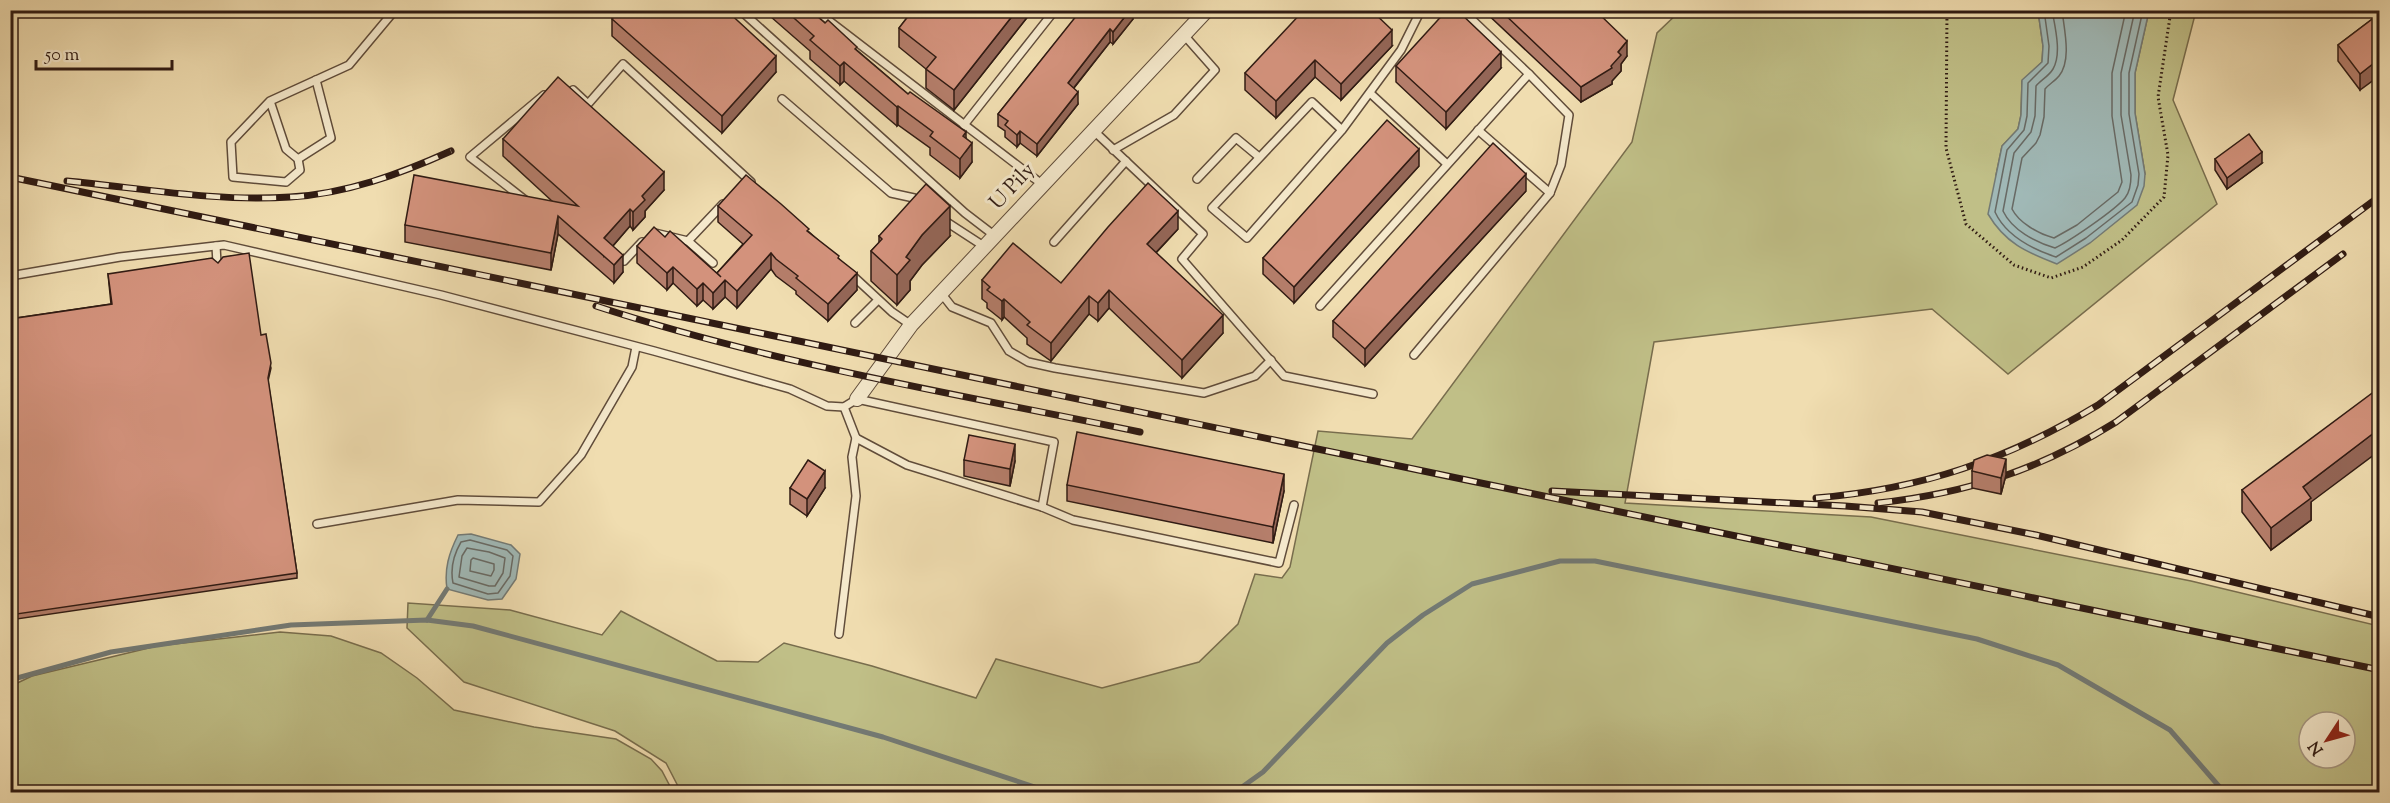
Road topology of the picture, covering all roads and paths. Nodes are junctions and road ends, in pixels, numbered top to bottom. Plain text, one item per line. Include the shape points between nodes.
1 (395, 10) edge
2 (740, 10) edge
3 (815, 10) edge
4 (1054, 10) edge
5 (1207, 10) edge
6 (1420, 10) edge
7 (1462, 10) edge
8 (1947, 10) edge
9 (2170, 10) edge
10 (1184, 35) junction
11 (1528, 74) junction
12 (316, 80) junction
13 (552, 88) edge
14 (570, 88) edge
15 (1370, 93) junction
16 (782, 99) dead end
17 (270, 101) junction
18 (964, 125) junction
19 (1342, 130) junction
20 (1478, 130) junction
21 (1094, 131) junction
22 (1113, 150) junction
23 (1259, 157) junction
24 (298, 159) junction
25 (1126, 161) junction
26 (1447, 164) junction
27 (748, 178) junction
28 (1197, 179) dead end
29 (740, 186) edge
30 (1043, 186) junction
31 (757, 187) edge
32 (1550, 193) junction
33 (725, 202) edge
34 (529, 203) edge
35 (931, 211) edge
36 (939, 217) edge
37 (995, 236) junction
38 (688, 241) junction
39 (1054, 242) dead end
40 (216, 246) junction
41 (985, 247) junction
42 (624, 261) edge
43 (217, 263) edge
44 (713, 263) dead end
45 (844, 267) edge
46 (10, 276) edge
47 (941, 293) junction
48 (878, 300) junction
49 (1320, 306) dead end
50 (855, 322) dead end
51 (911, 326) junction
52 (636, 346) junction
53 (1414, 355) dead end
54 (1271, 360) junction
55 (1373, 394) dead end
56 (857, 399) junction
57 (844, 407) junction
58 (856, 438) junction
59 (1294, 505) dead end
60 (1042, 507) junction
61 (317, 524) dead end
62 (839, 634) dead end

1 - 12 lane via 349,65
2 - 37 lane
3 - 18 lane
4 - 18 lane
5 - 10 street, U Pily
6 - 15 lane via 1401,50
7 - 11 lane
8 - 9 path via 1946,148 1966,224 2014,265 2051,278 2084,267 2122,240 2164,197 2168,155 2158,97
10 - 21 street, U Pily
10 - 22 lane via 1215,70 1174,115
11 - 20 lane
11 - 32 lane via 1569,115 1561,165
12 - 17 lane
12 - 24 lane via 331,138
13 - 34 lane via 470,157
14 - 27 lane via 588,104 623,64
15 - 19 lane
15 - 26 lane
16 - 35 lane via 891,193 914,198
17 - 24 lane via 286,149
17 - 24 lane via 231,142 233,177 286,182 300,170
18 - 30 lane
19 - 23 lane via 1312,102
19 - 23 lane via 1247,238 1212,208
20 - 26 lane
20 - 32 lane
21 - 22 lane
21 - 30 street, U Pily
22 - 25 lane
23 - 28 lane via 1236,138
25 - 39 lane
25 - 54 lane via 1203,234 1182,259
26 - 49 lane
27 - 29 lane
27 - 31 lane
30 - 37 street, U Pily
32 - 53 lane
33 - 38 lane
36 - 41 lane
37 - 41 street, U Pily
38 - 42 lane via 651,232
38 - 44 lane
40 - 43 lane
40 - 46 lane
40 - 52 lane via 441,295
41 - 47 street, U Pily
45 - 48 lane
47 - 51 street, U Pily
47 - 54 lane via 952,307 991,323 1009,351 1028,362 1055,368 1204,393 1255,376
48 - 50 lane
48 - 51 lane
51 - 56 street, U Pily
52 - 57 lane via 790,389 827,406
52 - 61 lane via 632,367 581,455 539,502 458,500
54 - 55 lane via 1284,376
56 - 57 lane
56 - 60 lane via 1054,442
57 - 58 lane
58 - 60 lane via 906,465
58 - 62 lane via 852,457 856,496
59 - 60 lane via 1280,563 1072,520

